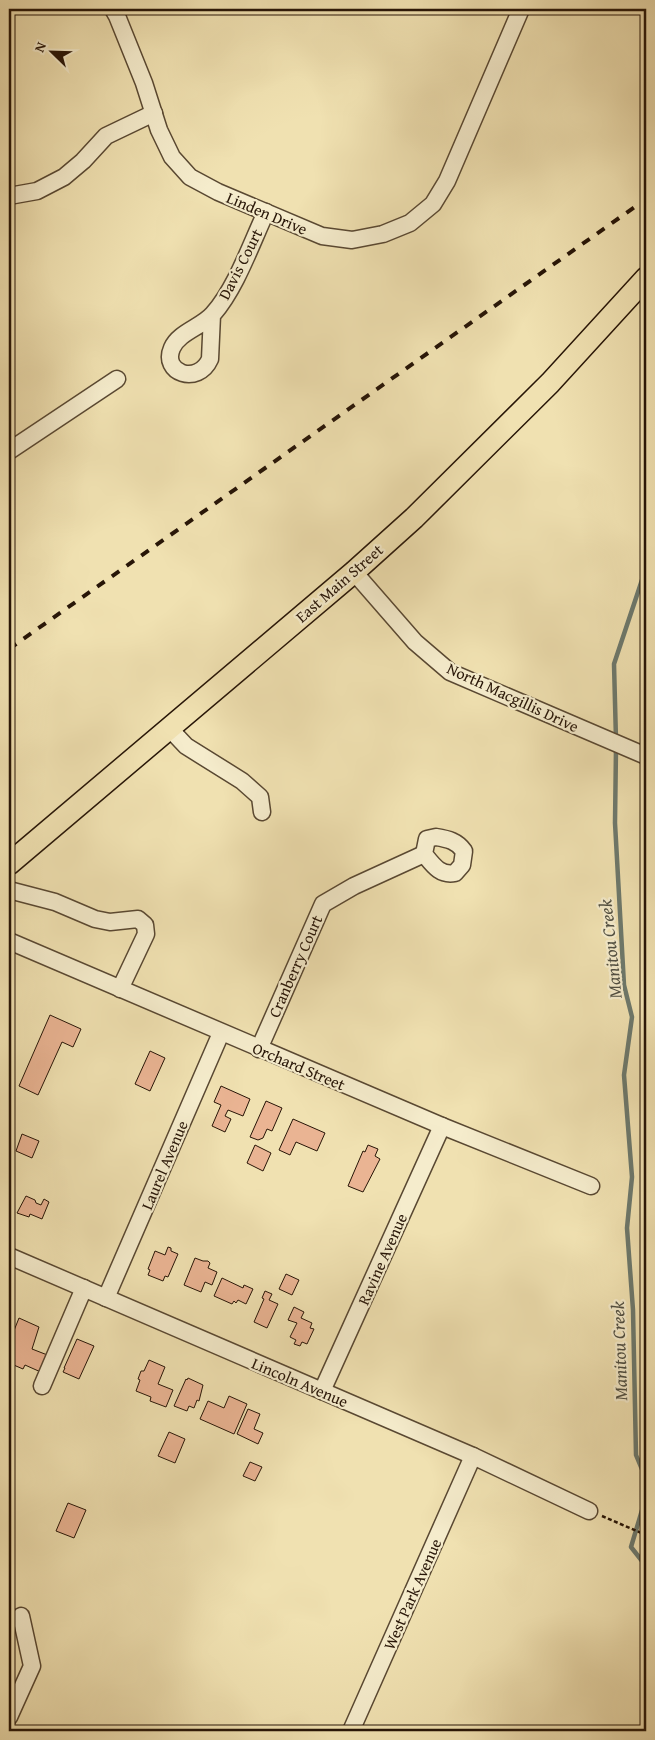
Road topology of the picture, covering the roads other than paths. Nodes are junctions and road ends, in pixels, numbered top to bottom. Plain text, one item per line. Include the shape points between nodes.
1 (112, 9) edge
2 (521, 9) edge
3 (154, 113) junction
4 (9, 196) edge
5 (266, 212) junction
6 (646, 278) edge
7 (212, 315) dead end
8 (117, 379) dead end
9 (9, 451) edge
10 (354, 572) junction
11 (169, 728) junction
12 (646, 756) edge
13 (262, 812) dead end
14 (424, 854) dead end
15 (9, 864) edge
16 (9, 890) edge
17 (9, 941) edge
18 (120, 989) junction
19 (221, 1033) junction
20 (259, 1049) junction
21 (442, 1126) junction
22 (591, 1186) dead end
23 (9, 1256) edge
24 (84, 1288) junction
25 (106, 1298) junction
26 (42, 1386) dead end
27 (322, 1392) junction
28 (473, 1456) junction
29 (589, 1511) road end
30 (21, 1616) dead end
31 (9, 1717) edge
32 (351, 1731) edge

1 - 3 street, Linden Drive via 118,16
2 - 5 street, Linden Drive via 447,181 433,204 410,223 383,234 352,240 322,236
3 - 4 street via 106,136 64,177 37,191
3 - 5 street, Linden Drive via 172,157 190,177
5 - 7 street, Davis Court via 235,280
6 - 10 main road, East Main Street via 550,383 414,518
8 - 9 street
10 - 11 main road, East Main Street
10 - 12 street, North Macgillis Drive via 415,642 450,672
11 - 13 street via 186,746 242,781 260,797
11 - 15 main road, East Main Street
14 - 20 street, Cranberry Court via 323,904
16 - 18 street via 55,902 96,919 110,922 138,919 145,925 146,934
17 - 18 street, Orchard Street
18 - 19 street, Orchard Street
19 - 20 street, Orchard Street
19 - 25 street, Laurel Avenue
20 - 21 street, Orchard Street
21 - 22 street, Orchard Street
21 - 27 street, Ravine Avenue
23 - 24 street, Lincoln Avenue
24 - 25 street, Lincoln Avenue
24 - 26 street
25 - 27 street, Lincoln Avenue
27 - 28 street, Lincoln Avenue
28 - 29 street, Lincoln Avenue
28 - 32 street, West Park Avenue
30 - 31 street via 32,1666

